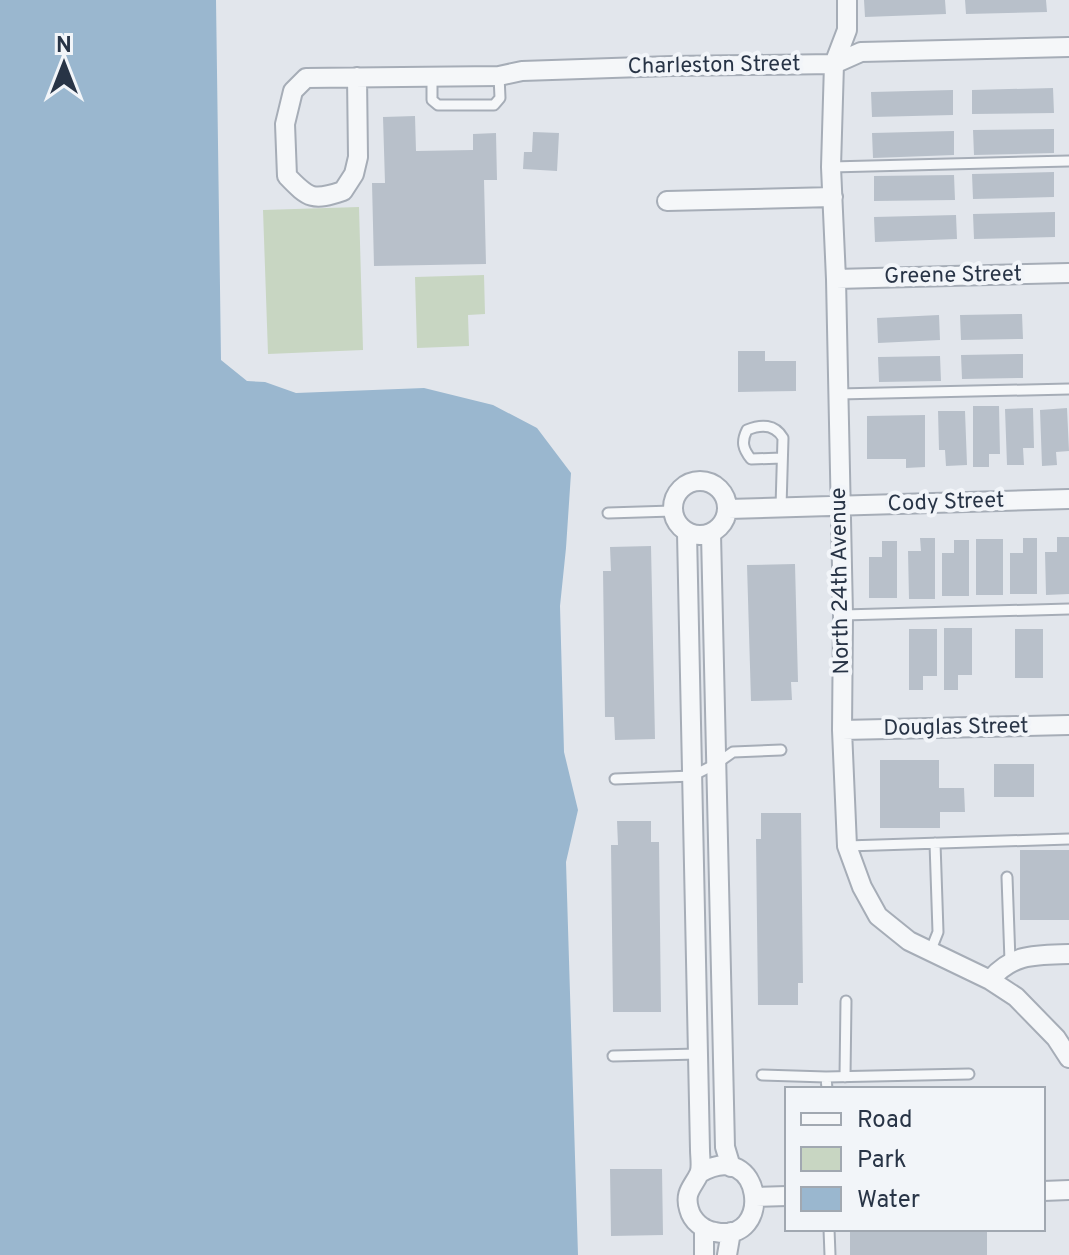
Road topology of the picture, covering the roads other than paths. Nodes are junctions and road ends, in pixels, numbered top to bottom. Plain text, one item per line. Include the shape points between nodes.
1 (847, 0) edge
2 (1069, 47) edge
3 (834, 64) junction
4 (499, 76) junction
5 (357, 77) junction
6 (432, 77) junction
7 (1069, 161) edge
8 (831, 167) junction
9 (833, 197) junction
10 (667, 201) dead end
11 (1069, 273) edge
12 (836, 279) junction
13 (1069, 389) edge
14 (838, 394) junction
15 (782, 458) junction
16 (1069, 499) edge
17 (841, 506) junction
18 (781, 507) junction
19 (728, 509) junction
20 (672, 511) junction
21 (608, 513) dead end
22 (687, 533) junction
23 (711, 534) junction
24 (1069, 609) edge
25 (843, 615) junction
26 (1069, 725) edge
27 (842, 730) junction
28 (781, 750) dead end
29 (716, 764) junction
30 (692, 776) junction
31 (615, 779) dead end
32 (1069, 839) edge
33 (935, 843) junction
34 (847, 846) junction
35 (1007, 877) dead end
36 (930, 952) junction
37 (1069, 954) edge
38 (1010, 961) junction
39 (990, 980) junction
40 (846, 1001) dead end
41 (698, 1054) junction
42 (613, 1056) dead end
43 (1069, 1058) edge
44 (969, 1074) dead end
45 (762, 1075) dead end
46 (826, 1077) junction
47 (845, 1077) junction
48 (827, 1087) edge
49 (731, 1167) junction
50 (700, 1173) junction
51 (1069, 1190) edge
52 (1045, 1191) edge
53 (785, 1196) edge
54 (756, 1197) junction
55 (704, 1228) junction
56 (829, 1231) edge
57 (731, 1232) junction
58 (704, 1255) edge
59 (727, 1255) edge
60 (830, 1255) edge

1 - 3 street, North 24th Avenue via 847,30
2 - 3 street, Charleston Street via 861,52
3 - 4 street, Charleston Street via 522,71
3 - 8 street, North 24th Avenue
4 - 6 street, Charleston Street
4 - 6 lane via 500,98 494,105 438,105 432,100
5 - 5 street, Charleston Street via 354,174 343,191 320,198 301,191 287,176 285,124 293,91 306,78
5 - 6 street, Charleston Street
7 - 8 lane
8 - 9 street, North 24th Avenue
9 - 10 street
9 - 12 street, North 24th Avenue
11 - 12 street, Greene Street
12 - 14 street, North 24th Avenue
13 - 14 lane
14 - 17 street, North 24th Avenue
15 - 15 lane via 779,431 772,426 747,430 742,443 751,459
15 - 18 lane
16 - 17 street, Cody Street
17 - 18 street, Cody Street
17 - 25 street, North 24th Avenue
18 - 19 street, Cody Street
19 - 20 street via 723,492 699,481 683,487
19 - 23 street via 726,520
20 - 21 lane
20 - 22 street
22 - 23 street
22 - 30 street
23 - 29 street
24 - 25 lane
25 - 27 street, North 24th Avenue
26 - 27 street, Douglas Street
27 - 34 street, North 24th Avenue
28 - 29 lane via 733,752
29 - 30 lane
29 - 49 street via 725,1147
30 - 31 lane
30 - 41 street
32 - 33 lane
33 - 34 lane
33 - 36 lane via 938,932
34 - 36 street, North 24th Avenue via 878,916
35 - 38 lane
36 - 39 street, North 24th Avenue
37 - 38 street
38 - 39 street
39 - 43 street, North 24th Avenue via 1016,997
40 - 47 lane
41 - 42 lane
41 - 50 street
44 - 47 lane
45 - 46 lane
46 - 47 lane
46 - 48 lane
49 - 50 street via 709,1167
49 - 54 street via 748,1178
50 - 55 street via 691,1183 688,1208
51 - 52 street
53 - 54 street
54 - 57 street via 749,1219
55 - 57 street
55 - 58 street
56 - 60 lane
57 - 59 street

